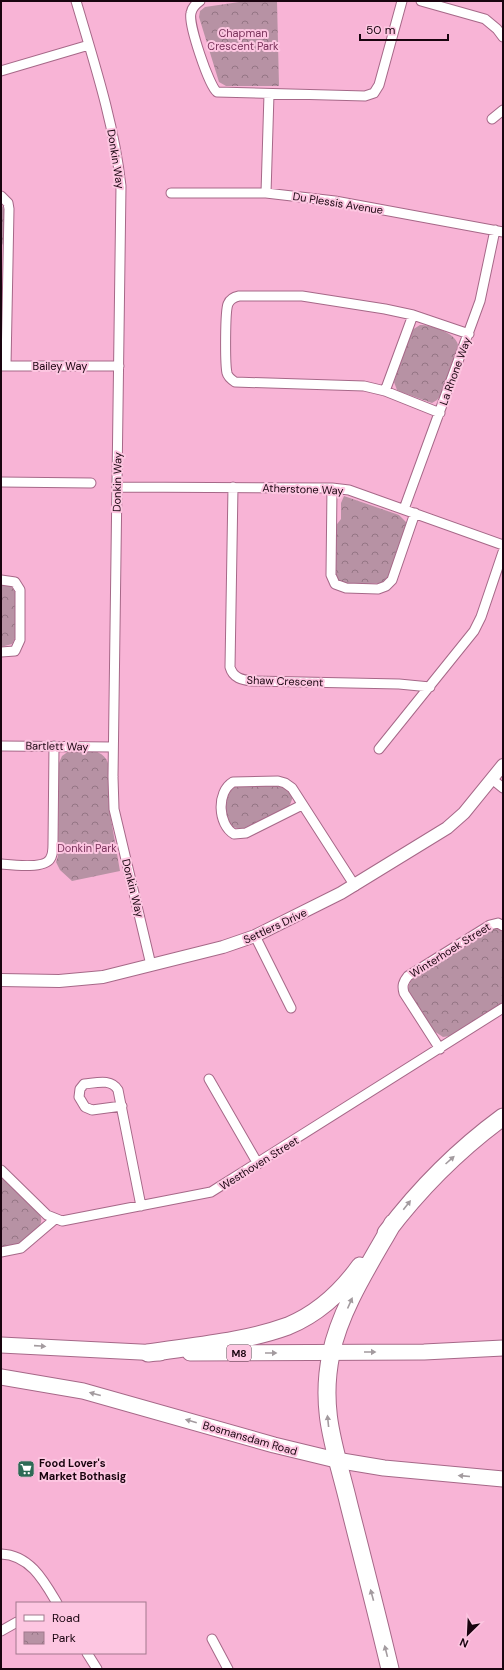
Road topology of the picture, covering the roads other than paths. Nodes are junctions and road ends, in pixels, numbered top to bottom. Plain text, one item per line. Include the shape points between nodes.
1 (76, 1) edge
2 (402, 1) edge
3 (421, 1) edge
4 (198, 3) edge
5 (503, 37) edge
6 (89, 45) junction
7 (1, 71) edge
8 (269, 94) junction
9 (503, 110) edge
10 (492, 119) dead end
11 (171, 193) dead end
12 (266, 193) junction
13 (1, 196) edge
14 (499, 231) edge
15 (4, 257) edge
16 (413, 316) junction
17 (469, 334) junction
18 (3, 366) edge
19 (119, 366) junction
20 (385, 391) junction
21 (440, 413) junction
22 (1, 482) edge
23 (91, 483) dead end
24 (117, 487) junction
25 (233, 487) junction
26 (332, 488) junction
27 (404, 509) junction
28 (415, 513) junction
29 (503, 545) edge
30 (503, 552) edge
31 (1, 580) edge
32 (1, 652) edge
33 (430, 686) junction
34 (1, 746) edge
35 (54, 746) junction
36 (114, 747) junction
37 (379, 749) dead end
38 (503, 765) edge
39 (492, 779) junction
40 (503, 788) edge
41 (302, 805) junction
42 (1, 864) edge
43 (354, 886) junction
44 (503, 926) edge
45 (255, 936) junction
46 (151, 965) junction
47 (1, 980) edge
48 (291, 1008) dead end
49 (503, 1008) edge
50 (440, 1048) junction
51 (209, 1079) dead end
52 (122, 1106) junction
53 (503, 1117) edge
54 (258, 1164) junction
55 (1, 1170) edge
56 (141, 1206) junction
57 (55, 1219) junction
58 (393, 1223) junction
59 (1, 1252) edge
60 (1, 1345) edge
61 (503, 1348) edge
62 (331, 1352) junction
63 (148, 1353) junction
64 (1, 1377) edge
65 (336, 1460) junction
66 (503, 1480) edge
67 (1, 1554) edge
68 (54, 1602) edge
69 (16, 1623) edge
70 (1, 1631) edge
71 (212, 1639) dead end
72 (88, 1654) edge
73 (97, 1669) edge
74 (228, 1669) edge
75 (390, 1669) edge

1 - 6 street, Donkin Way
2 - 8 street via 379,85 374,93 365,96
3 - 5 street via 485,19
4 - 8 street via 191,13 191,20 212,87 221,94
6 - 7 street
6 - 19 street, Donkin Way via 118,156 121,186
8 - 12 street
9 - 10 street
11 - 12 street, Du Plessis Avenue
12 - 14 street, Du Plessis Avenue via 335,201
13 - 15 street via 9,208
14 - 17 street, La Rhone Way
15 - 18 street
16 - 17 street
16 - 20 street
16 - 20 street via 386,309 302,296 239,296 234,297 228,304 227,368 229,376 235,382 352,385
17 - 21 street, La Rhone Way
18 - 19 street, Bailey Way
19 - 24 street, Donkin Way
20 - 21 street
21 - 27 street, La Rhone Way
22 - 23 street
24 - 25 street, Atherstone Way
24 - 36 street, Donkin Way
25 - 26 street, Atherstone Way
25 - 33 street, Shaw Crescent via 230,667 233,674 242,680 252,681
26 - 27 street, Atherstone Way via 349,490
26 - 28 street via 330,575 340,587 386,586 392,580
27 - 28 street, Atherstone Way
28 - 29 street, Atherstone Way
30 - 33 street via 474,632
31 - 32 street via 15,582 20,590 20,640 14,651
33 - 37 street
34 - 35 street, Bartlett Way
35 - 36 street, Bartlett Way
35 - 42 street via 52,856 46,863 39,865
36 - 46 street, Donkin Way via 114,809
38 - 39 street, Settlers Drive
39 - 40 street
39 - 43 street, Settlers Drive via 451,825
41 - 41 street via 292,788 282,782 233,782 224,793 223,821 226,828 234,834 246,833
41 - 43 street
43 - 45 street, Settlers Drive via 305,913
44 - 50 street, Winterhoek Street via 498,922 490,925 404,980 404,993
45 - 46 street, Settlers Drive via 223,948
45 - 48 street
46 - 47 street, Settlers Drive via 85,980
49 - 50 street, Westhoven Street
50 - 54 street, Westhoven Street
51 - 54 street
52 - 52 street via 118,1090 112,1083 84,1084 80,1089 79,1097 88,1109
52 - 56 street
58 -> 53 highway via 440,1169 474,1138
54 - 56 street, Westhoven Street via 211,1192
55 - 57 street
56 - 57 street, Westhoven Street via 70,1220
57 - 59 street via 21,1248
62 -> 58 highway via 357,1287
58 - 63 highway via 336,1294 303,1318 269,1332
60 -> 63 main road, M8 via 25,1344
62 -> 61 main road, M8 via 424,1352
63 -> 62 main road, M8
65 -> 62 highway via 326,1401
65 -> 64 main road, Bosmansdam Road via 83,1391
66 -> 65 main road, Bosmansdam Road via 384,1468
75 -> 65 highway
67 - 68 street via 20,1559 34,1568 46,1583
69 - 70 street
71 - 74 street
72 - 73 street

